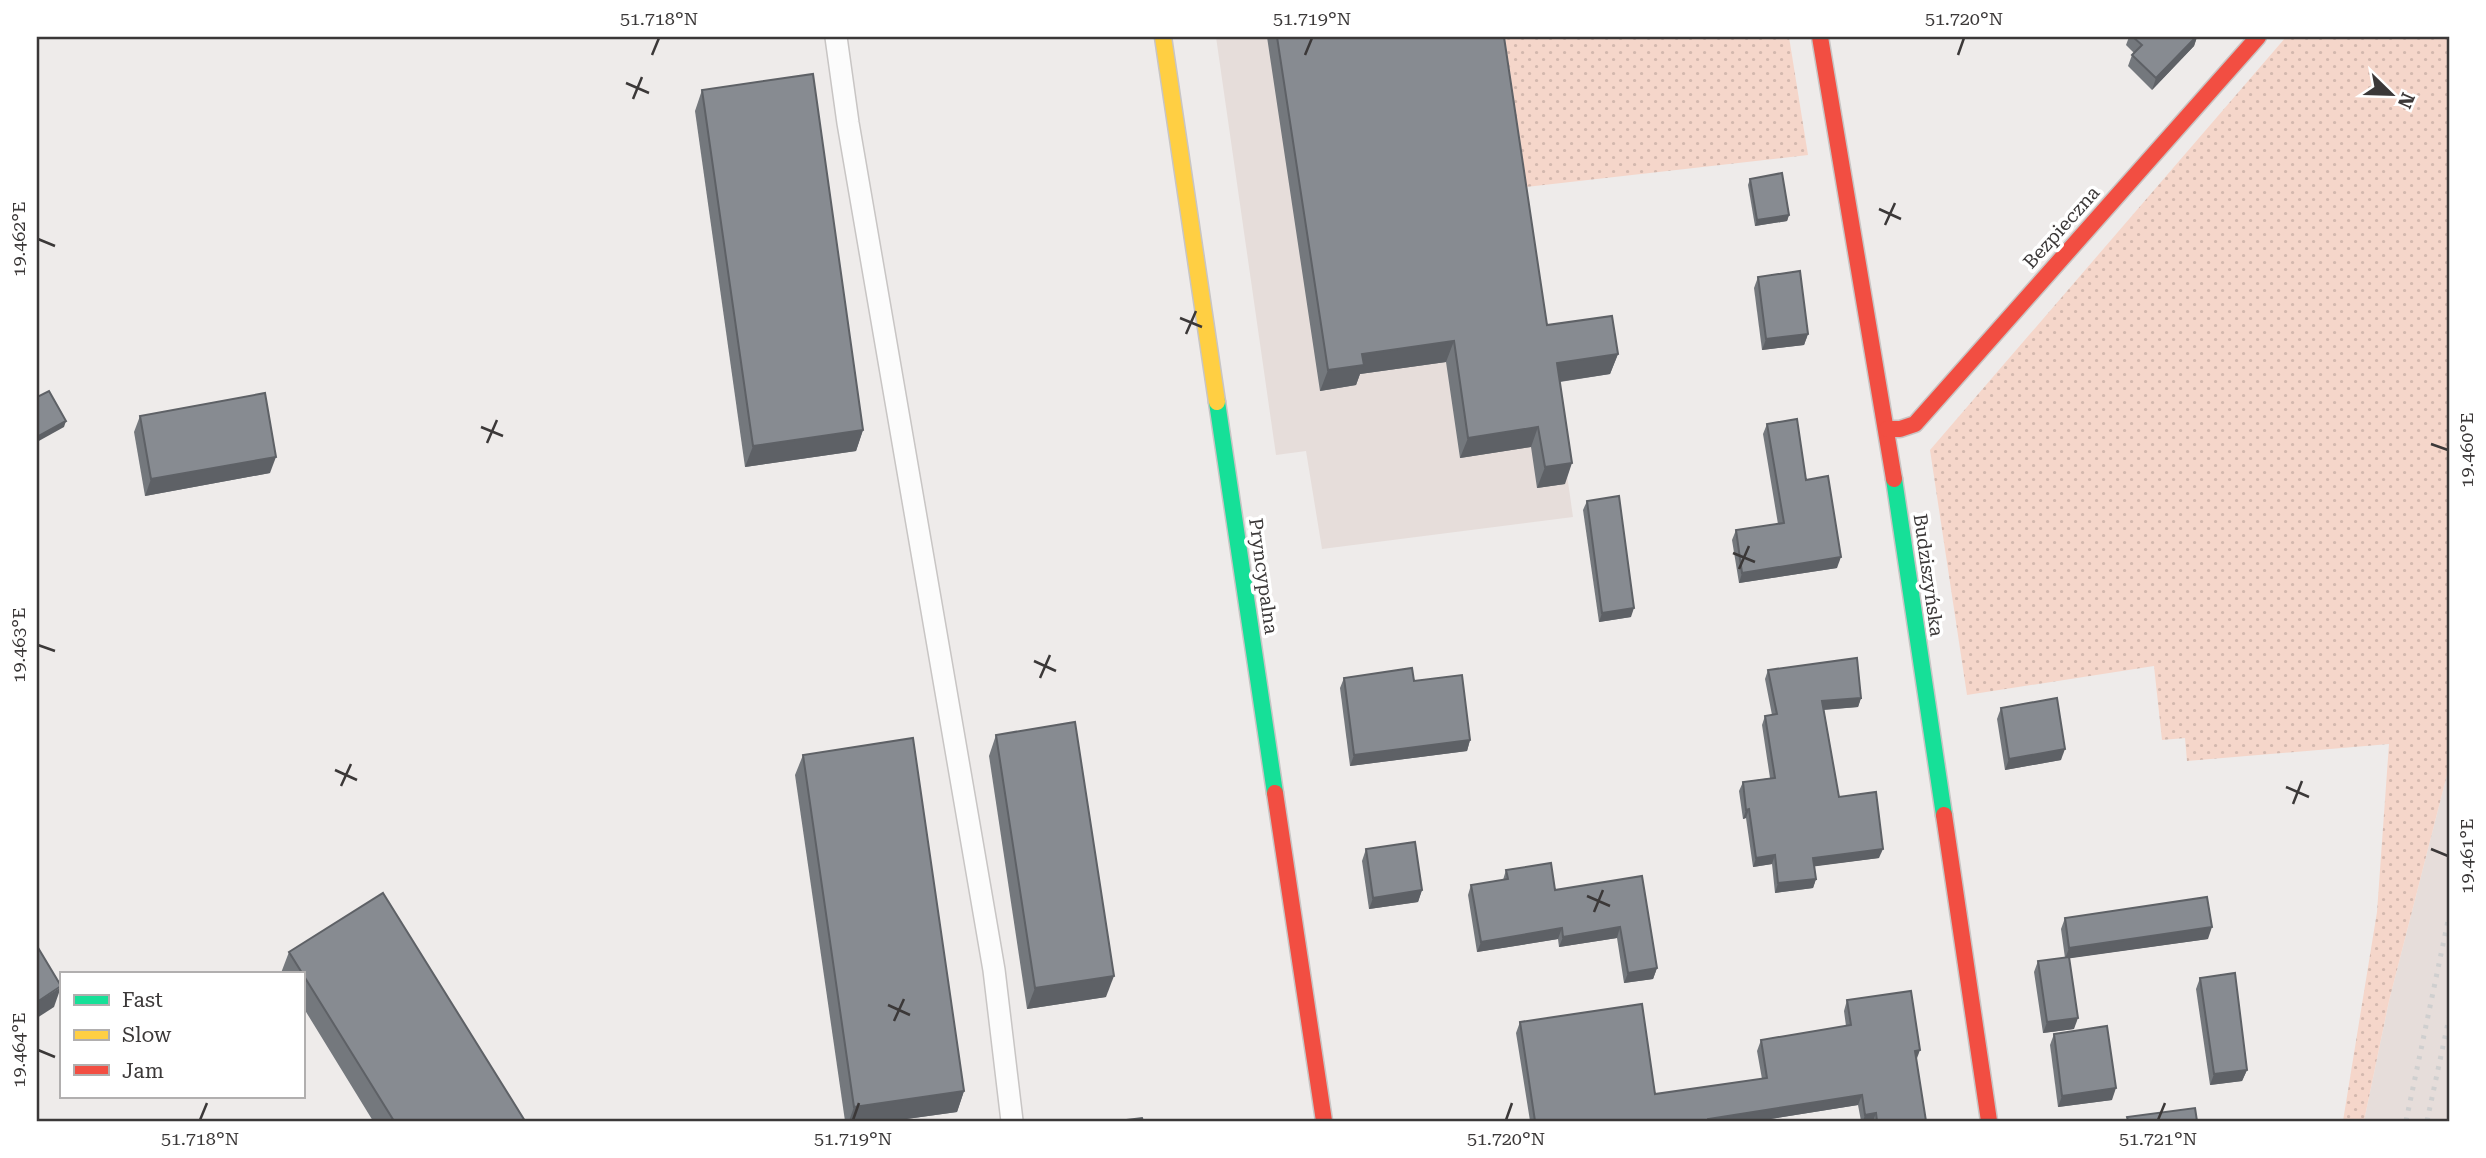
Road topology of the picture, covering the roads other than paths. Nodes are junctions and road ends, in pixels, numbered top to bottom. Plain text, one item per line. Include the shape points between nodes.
1 (836, 37) edge
2 (1163, 37) edge
3 (1820, 37) edge
4 (2258, 37) edge
5 (1887, 429) junction
6 (1012, 1121) edge
7 (1324, 1121) edge
8 (1989, 1121) edge

1 - 6 lane via 994,970
2 - 7 street, Pryncypalna
3 - 5 street, Budziszyńska
4 - 5 street, Bezpieczna via 1915,424
5 - 8 street, Budziszyńska

